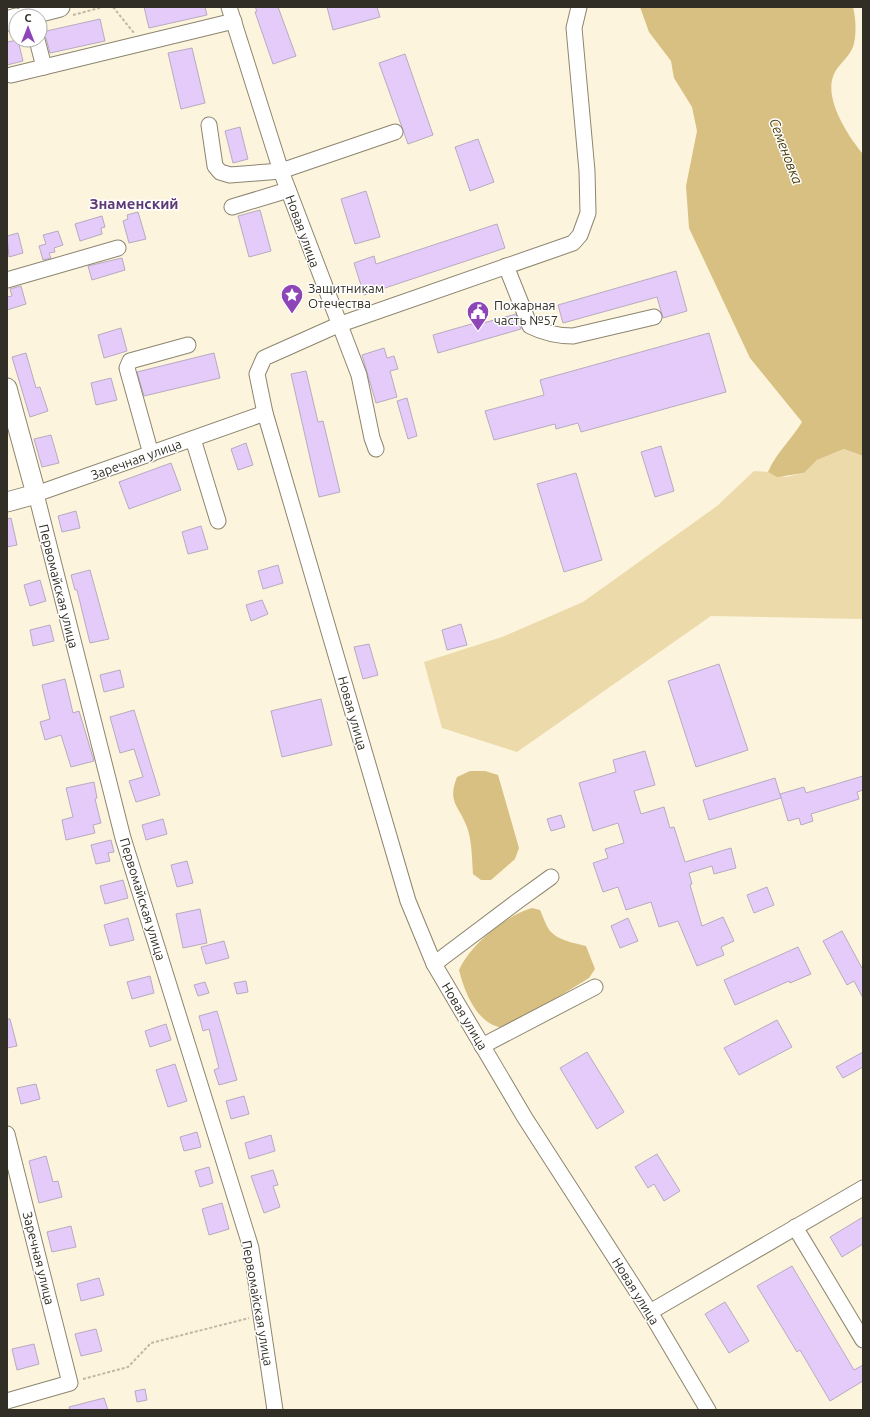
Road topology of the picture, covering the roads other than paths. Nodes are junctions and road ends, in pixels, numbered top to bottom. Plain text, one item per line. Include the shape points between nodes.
1 (60, 7) edge
2 (578, 7) edge
3 (48, 10) edge
4 (232, 14) edge
5 (39, 48) edge
6 (44, 67) junction
7 (11, 75) dead end
8 (209, 125) dead end
9 (395, 132) dead end
10 (281, 171) junction
11 (288, 190) junction
12 (232, 206) dead end
13 (118, 248) dead end
14 (506, 266) junction
15 (7, 280) edge
16 (654, 317) dead end
17 (338, 325) junction
18 (188, 345) dead end
19 (7, 388) edge
20 (265, 413) junction
21 (193, 438) junction
22 (376, 449) dead end
23 (151, 454) junction
24 (36, 494) junction
25 (7, 502) edge
26 (218, 521) dead end
27 (551, 877) dead end
28 (434, 964) junction
29 (595, 987) dead end
30 (482, 1046) junction
31 (7, 1134) edge
32 (863, 1188) edge
33 (795, 1227) junction
34 (650, 1312) junction
35 (863, 1340) edge
36 (7, 1401) edge
37 (276, 1410) edge
38 (708, 1410) edge

1 - 3 main road
2 - 14 street via 574,28 587,171 588,213 585,225 573,243
4 - 6 street via 142,43
4 - 10 street, Новая улица
5 - 6 street
6 - 7 street
8 - 10 street via 215,166 220,172 230,175
9 - 10 street
10 - 11 street, Новая улица
11 - 12 street
11 - 17 street, Новая улица
13 - 15 street
14 - 16 street via 530,326 540,331 559,336 573,336
14 - 17 street
17 - 20 street, Новая улица via 264,358 257,374
17 - 22 street via 359,375
18 - 23 street via 130,361 128,368
19 - 24 main road, Первомайская улица
20 - 21 street, Заречная улица
20 - 28 street, Новая улица via 408,901
21 - 23 street, Заречная улица
21 - 26 street
23 - 24 street, Заречная улица
24 - 25 main road, Заречная улица
24 - 37 street, Первомайская улица via 123,838 251,1248
27 - 28 street
28 - 30 street, Новая улица
29 - 30 street
30 - 34 street, Новая улица via 525,1118
31 - 36 street, Заречная улица via 70,1383
32 - 33 street
33 - 34 street
33 - 35 street
34 - 38 street, Новая улица

